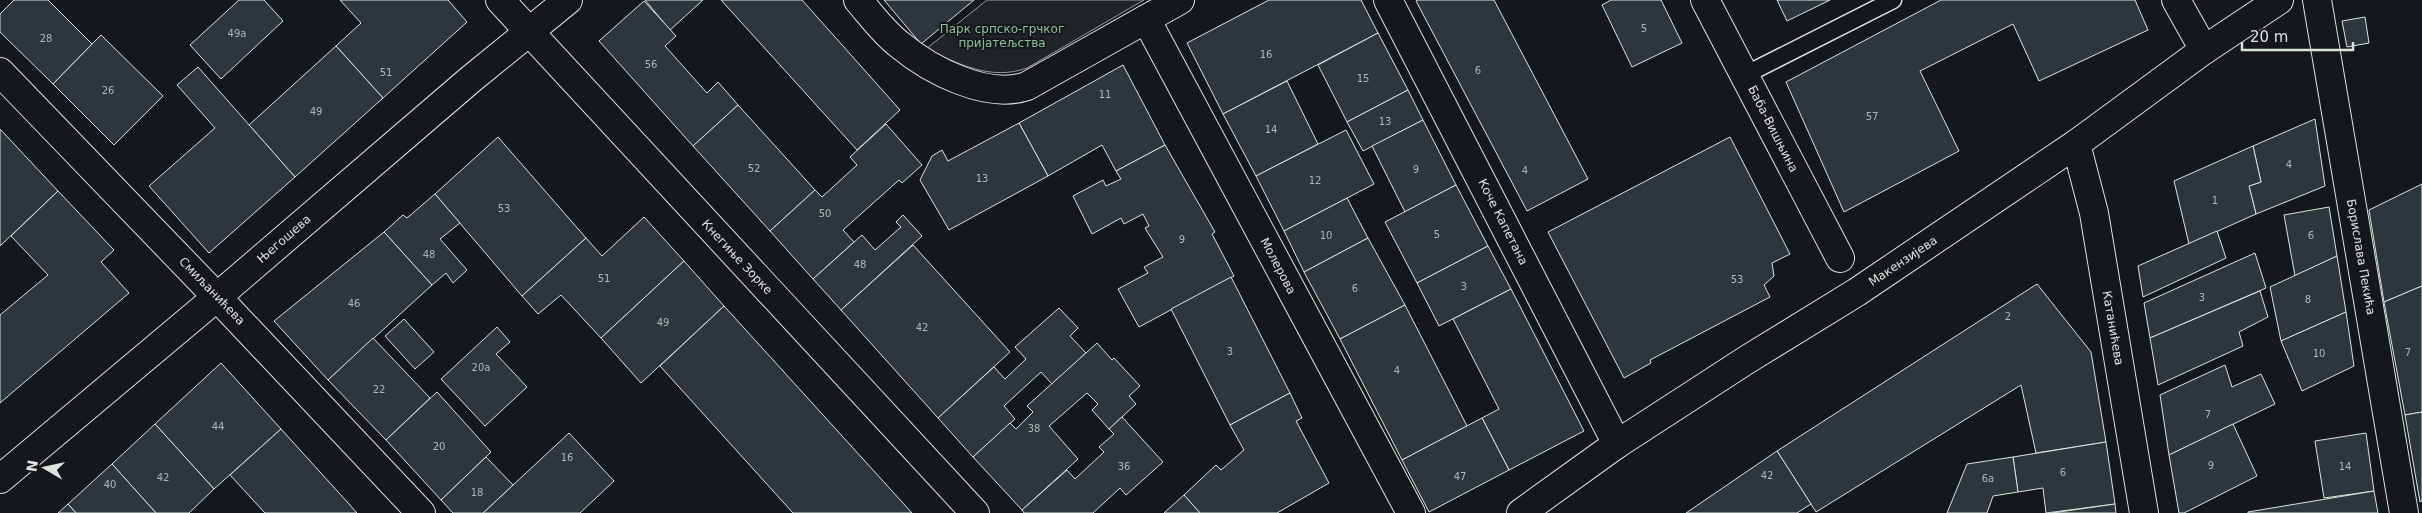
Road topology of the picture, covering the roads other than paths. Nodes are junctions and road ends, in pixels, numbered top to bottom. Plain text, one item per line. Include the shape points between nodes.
1 (500, 0) edge
2 (568, 0) edge
3 (858, 0) edge
4 (1180, 0) edge
5 (1388, 0) edge
6 (1704, 0) edge
7 (1893, 0) edge
8 (2176, 0) edge
9 (2279, 0) edge
10 (2317, 0) edge
11 (1146, 19) junction
12 (529, 32) junction
13 (2204, 50) junction
14 (0, 72) edge
15 (1748, 80) junction
16 (2076, 144) junction
17 (1840, 258) dead end
18 (217, 296) junction
19 (1617, 444) junction
20 (0, 478) edge
21 (421, 513) edge
22 (975, 513) edge
23 (1411, 513) edge
24 (1521, 513) edge
25 (2144, 513) edge
26 (2404, 513) edge

1 - 12 street, Кнегиње Зорке
2 - 12 street, Његошева
3 - 11 street via 898,44 925,63 955,78 1000,90 1027,86
4 - 11 street
5 - 19 street, Коче Капетана
6 - 15 street, Баба-Вишњина
7 - 15 lane
8 - 13 street
9 - 13 street, Макензијева
10 - 26 street, Борислава Пекића
11 - 23 street, Молерова
12 - 18 street, Његошева
12 - 22 street, Кнегиње Зорке
13 - 16 street, Макензијева
14 - 18 street, Смиљанићева
15 - 17 street, Баба-Вишњина
16 - 19 street, Макензијева via 1857,292
16 - 25 street, Катанићева via 2094,213
18 - 20 street, Његошева
18 - 21 street, Смиљанићева
19 - 24 street, Макензијева

